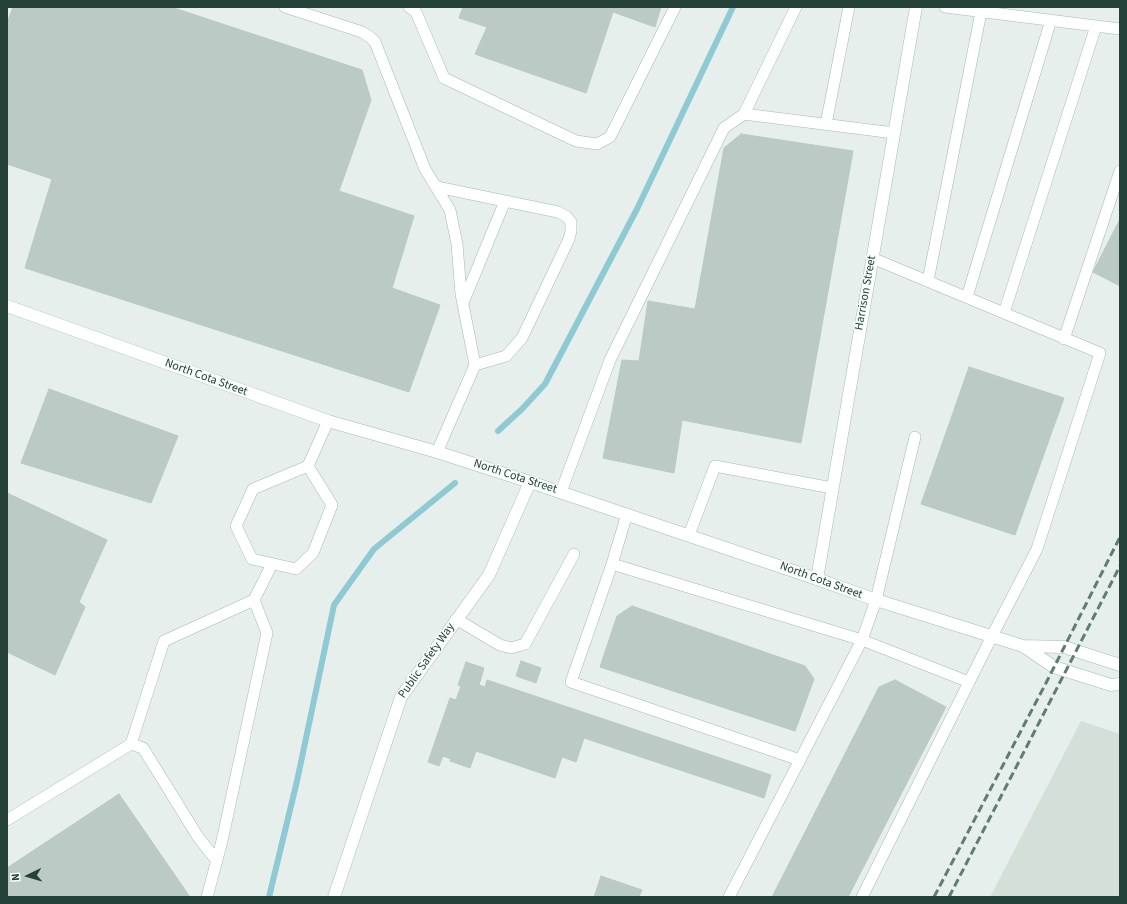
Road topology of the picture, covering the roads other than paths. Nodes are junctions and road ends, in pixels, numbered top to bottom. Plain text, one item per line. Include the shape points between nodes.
1 (285, 7) edge
2 (410, 7) edge
3 (675, 7) edge
4 (796, 7) edge
5 (849, 7) edge
6 (916, 7) edge
7 (946, 7) edge
8 (981, 12) junction
9 (1051, 20) junction
10 (1096, 26) junction
11 (1120, 29) edge
12 (744, 114) junction
13 (826, 124) junction
14 (894, 133) junction
15 (1120, 171) edge
16 (437, 187) junction
17 (505, 201) junction
18 (872, 258) junction
19 (928, 281) junction
20 (967, 297) junction
21 (463, 303) junction
22 (7, 306) edge
23 (1004, 313) junction
24 (1064, 339) junction
25 (475, 365) junction
26 (328, 421) junction
27 (915, 437) dead end
28 (437, 452) junction
29 (308, 466) junction
30 (530, 482) junction
31 (832, 488) junction
32 (561, 492) junction
33 (627, 514) junction
34 (689, 535) junction
35 (574, 554) dead end
36 (272, 564) junction
37 (612, 564) junction
38 (817, 579) junction
39 (254, 600) junction
40 (876, 600) junction
41 (456, 619) junction
42 (992, 636) junction
43 (862, 640) junction
44 (1023, 646) junction
45 (1120, 665) edge
46 (969, 682) junction
47 (1120, 684) edge
48 (131, 744) junction
49 (800, 760) junction
50 (7, 820) edge
51 (217, 861) junction
52 (207, 897) edge
53 (334, 897) edge
54 (730, 897) edge
55 (862, 897) edge

1 - 16 lane via 362,32 375,42 425,169
2 - 3 lane via 416,12 444,78 576,141 597,144 610,137
4 - 12 lane
5 - 13 lane
6 - 14 street, Harrison Street
7 - 8 lane
8 - 9 lane
8 - 19 lane
9 - 10 lane
9 - 20 lane
10 - 11 lane
10 - 23 lane
12 - 13 lane
12 - 32 lane via 724,128 610,360
13 - 14 lane
14 - 18 street, Harrison Street
15 - 24 lane
16 - 17 lane
16 - 21 lane via 450,210 454,226
17 - 21 lane
17 - 25 lane via 558,212 571,222 571,231 522,338 506,356
18 - 19 lane
18 - 31 street, Harrison Street
19 - 20 lane
20 - 23 lane
21 - 25 lane
22 - 26 street, North Cota Street
23 - 24 lane
24 - 42 lane via 1100,353 1037,549
25 - 28 lane
26 - 28 street, North Cota Street
26 - 29 lane
27 - 40 lane
28 - 30 street, North Cota Street
29 - 36 lane via 332,505 313,553 296,569
29 - 36 lane via 254,489 236,526 252,559
30 - 32 street, North Cota Street
30 - 41 street, Public Safety Way via 489,575
31 - 34 lane via 715,466
31 - 38 street, Harrison Street
32 - 33 street, North Cota Street
33 - 34 street, North Cota Street
33 - 37 lane
34 - 38 street, North Cota Street
35 - 41 lane via 525,644 511,648 500,645
36 - 39 lane
37 - 43 lane
37 - 49 lane via 572,682
38 - 40 street, North Cota Street
39 - 48 lane via 164,642
39 - 51 lane via 267,633
40 - 42 street, North Cota Street
40 - 43 lane
41 - 53 street, Public Safety Way via 401,697
42 - 44 street, North Cota Street
42 - 46 lane
43 - 46 lane
43 - 49 lane
44 - 45 street, North Cota Street via 1064,647
44 - 47 street, North Cota Street via 1054,667 1111,685
46 - 55 lane
48 - 50 lane
48 - 51 lane via 143,748 198,837
49 - 54 lane
51 - 52 lane

